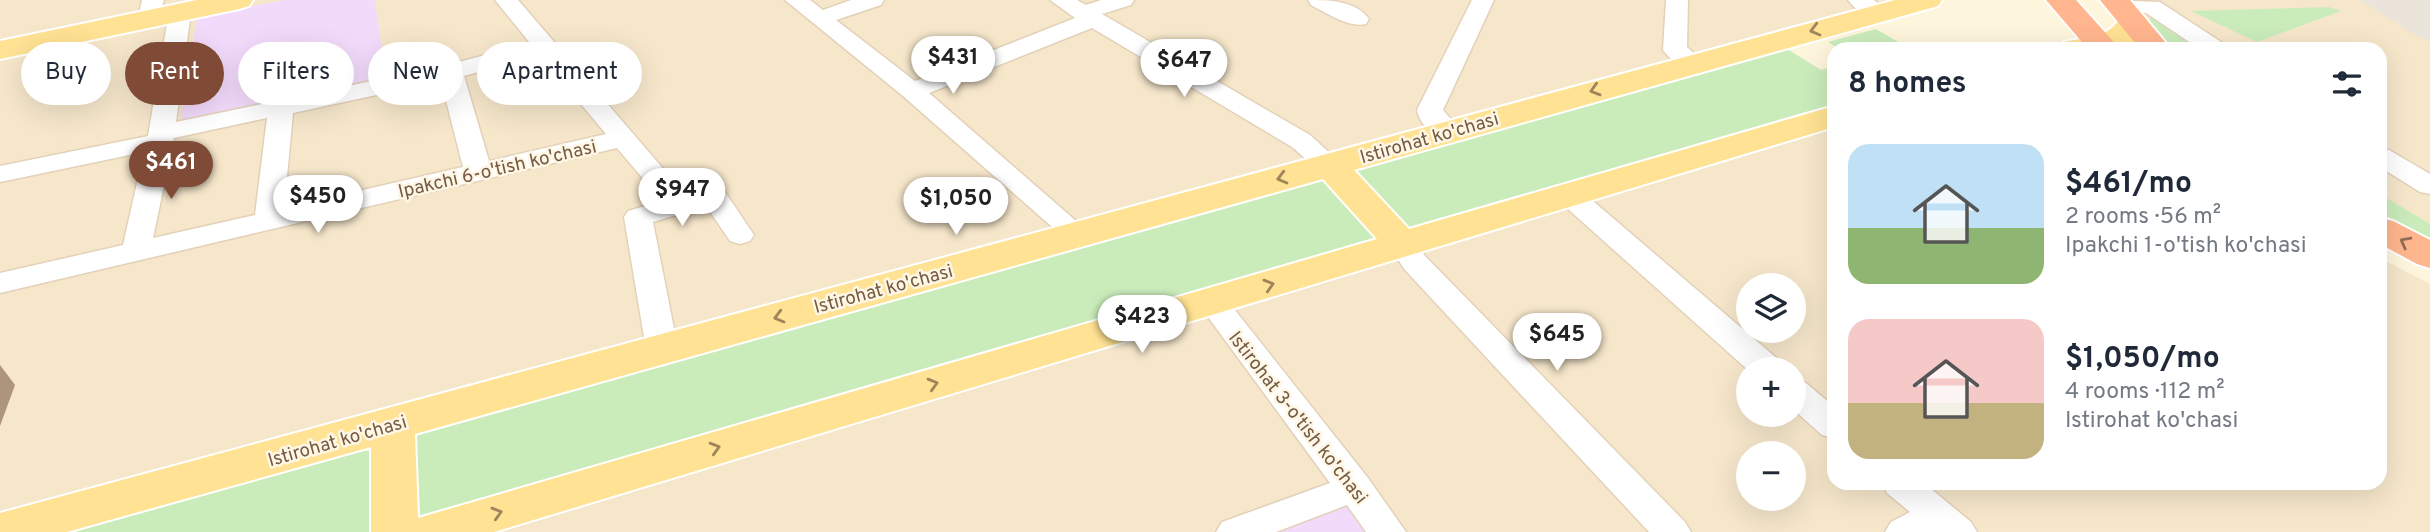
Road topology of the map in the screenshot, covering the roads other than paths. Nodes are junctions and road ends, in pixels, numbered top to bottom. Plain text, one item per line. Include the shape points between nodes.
1 (239, 0) edge
2 (506, 0) edge
3 (796, 0) edge
4 (873, 0) edge
5 (1061, 0) edge
6 (1123, 0) edge
7 (1320, 0) edge
8 (1482, 0) edge
9 (1677, 0) edge
10 (1928, 0) edge
11 (2060, 0) edge
12 (1869, 6) edge
13 (151, 9) edge
14 (2122, 9) edge
15 (180, 12) junction
16 (1089, 16) junction
17 (821, 18) junction
18 (1357, 19) dead end
19 (540, 42) edge
20 (2089, 42) edge
21 (2108, 42) edge
22 (2150, 42) edge
23 (2205, 42) edge
24 (0, 50) edge
25 (1693, 63) junction
26 (368, 89) edge
27 (912, 91) junction
28 (460, 105) edge
29 (596, 105) edge
30 (281, 107) junction
31 (1827, 118) edge
32 (1448, 132) junction
33 (160, 137) junction
34 (625, 138) junction
35 (2387, 160) edge
36 (1330, 165) junction
37 (478, 172) junction
38 (0, 174) edge
39 (2430, 186) edge
40 (1569, 195) junction
41 (678, 203) junction
42 (268, 221) junction
43 (2387, 233) edge
44 (1077, 234) junction
45 (740, 235) dead end
46 (1404, 245) junction
47 (136, 251) junction
48 (2430, 256) edge
49 (2387, 262) edge
50 (0, 283) edge
51 (2430, 284) edge
52 (1212, 302) junction
53 (662, 349) junction
54 (1754, 357) edge
55 (1806, 402) edge
56 (1827, 420) edge
57 (393, 424) junction
58 (1355, 488) junction
59 (1908, 490) edge
60 (1947, 524) edge
61 (0, 532) edge
62 (395, 532) edge
63 (432, 532) edge
64 (1235, 532) edge
65 (1387, 532) edge
66 (1672, 532) edge
67 (1904, 532) edge

1 - 15 main road
2 - 19 street
3 - 17 street
4 - 17 street
5 - 16 street
6 - 16 street
7 - 18 street
8 - 32 street via 1430,110
9 - 25 street via 1675,50
10 - 12 main road, Istirohat ko'chasi
11 - 20 highway
12 -> 25 main road, Istirohat ko'chasi
13 - 15 main road
13 - 24 main road
14 - 21 main road via 2130,30
14 - 22 highway
14 - 23 street via 2152,7
15 - 33 street
16 - 27 street
16 - 36 street via 1301,141
17 - 27 street
25 -> 32 main road, Istirohat ko'chasi
26 - 30 street
27 - 44 street
28 - 37 street
29 - 34 street
30 - 33 street
30 - 42 street
31 - 40 main road
32 - 36 main road, Istirohat ko'chasi
33 - 38 street
33 - 47 street
34 - 37 street, Ipakchi 6-o'tish ko'chasi
34 - 41 street
35 - 39 street
36 -> 44 main road, Istirohat ko'chasi
36 - 46 main road
37 - 42 street, Ipakchi 6-o'tish ko'chasi
40 - 46 main road
40 - 54 street
41 - 45 street via 713,195
41 - 53 street via 638,217
42 - 47 street, Ipakchi 6-o'tish ko'chasi
48 -> 43 highway
44 -> 53 main road, Istirohat ko'chasi
52 -> 46 main road
46 - 66 street via 1415,263
47 - 50 street, Ipakchi 6-o'tish ko'chasi
49 - 51 highway
52 - 58 street, Istirohat 3-o'tish ko'chasi
63 -> 52 main road
53 - 57 main road, Istirohat ko'chasi
55 - 56 street
57 - 61 main road, Istirohat ko'chasi
57 - 62 main road
58 - 64 street
58 - 65 street, Istirohat 3-o'tish ko'chasi
59 - 60 street
60 - 67 street

